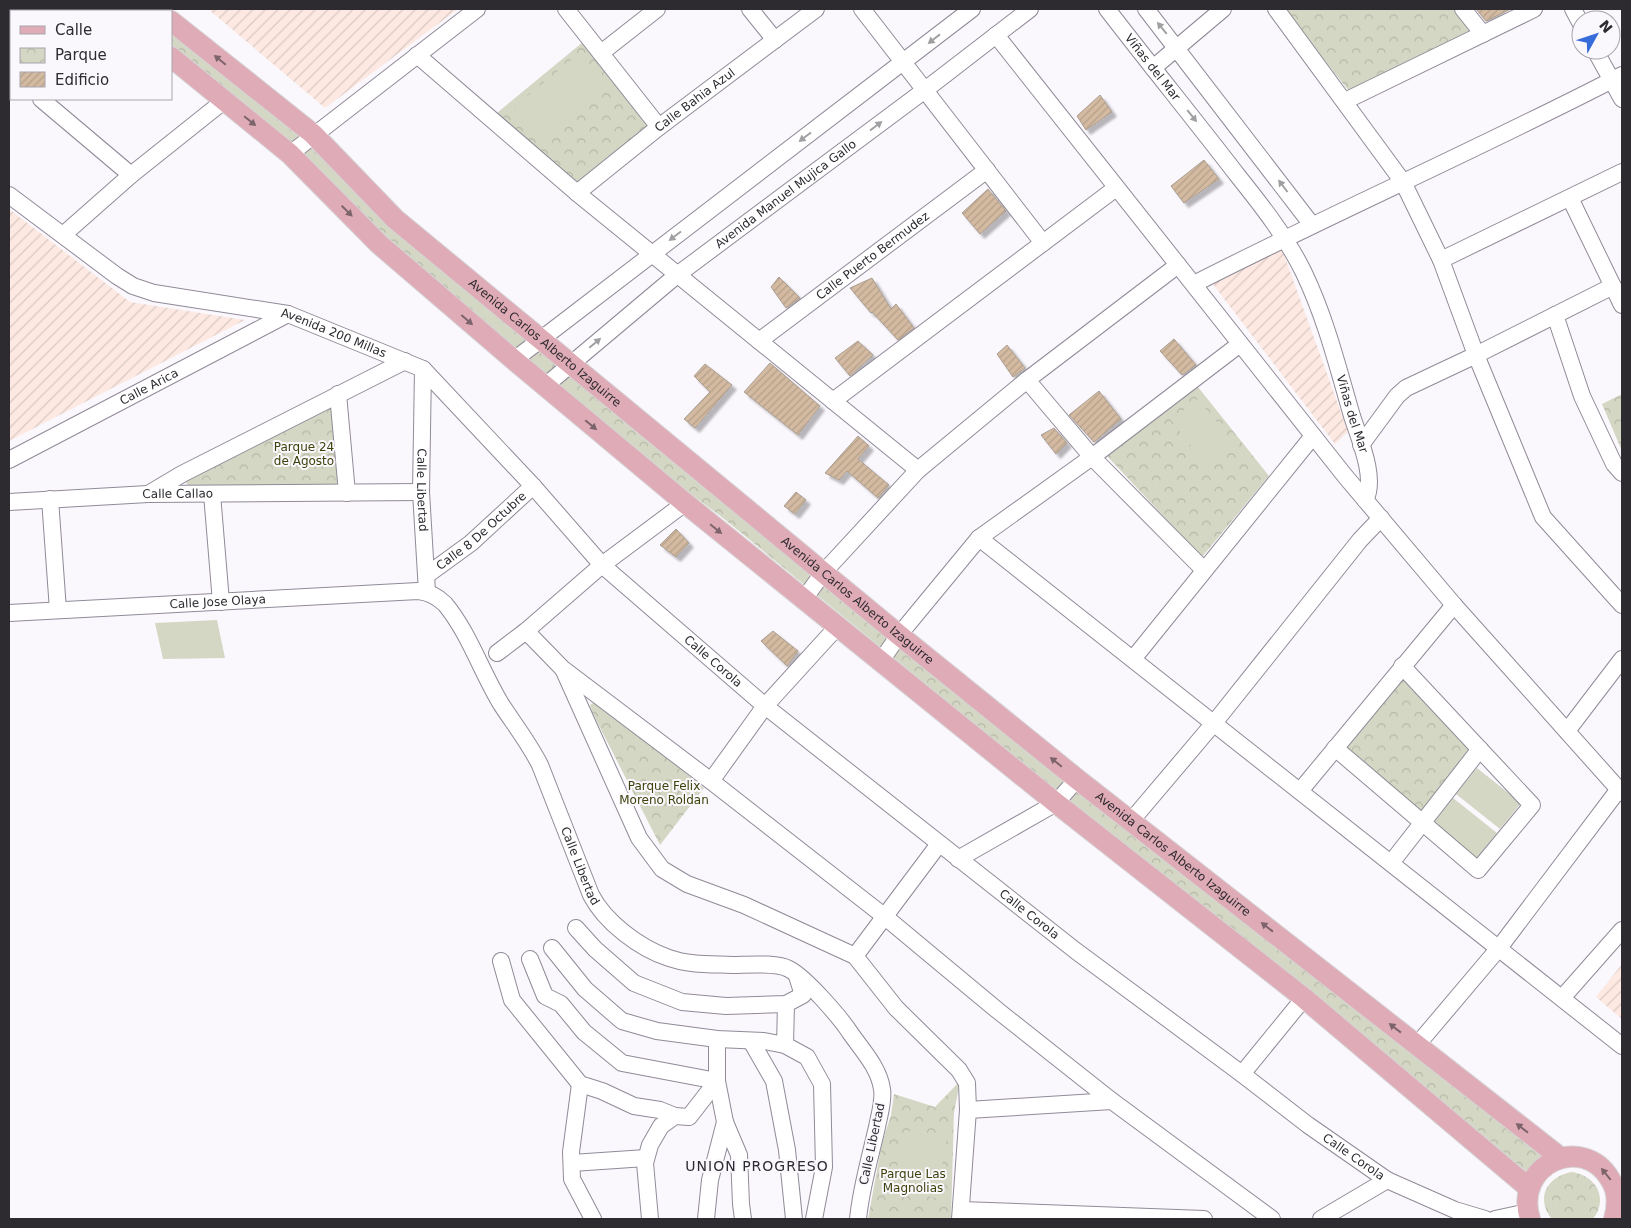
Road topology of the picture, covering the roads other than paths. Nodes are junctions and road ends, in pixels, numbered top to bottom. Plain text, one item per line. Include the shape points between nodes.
1 (477, 9) edge
2 (566, 9) edge
3 (657, 9) edge
4 (750, 9) edge
5 (816, 9) edge
6 (862, 9) edge
7 (972, 9) edge
8 (1030, 9) edge
9 (1107, 9) edge
10 (1146, 9) edge
11 (1223, 9) edge
12 (1276, 9) edge
13 (1464, 9) edge
14 (1534, 9) edge
15 (172, 22) edge
16 (1483, 34) junction
17 (996, 35) junction
18 (775, 40) junction
19 (1177, 47) junction
20 (601, 53) junction
21 (417, 55) junction
22 (172, 59) edge
23 (1603, 60) edge
24 (903, 62) junction
25 (1153, 68) junction
26 (1617, 78) edge
27 (925, 90) junction
28 (1622, 99) edge
29 (42, 100) edge
30 (225, 100) junction
31 (1345, 101) junction
32 (659, 127) junction
33 (313, 134) junction
34 (290, 154) junction
35 (986, 170) junction
36 (1622, 172) edge
37 (131, 175) junction
38 (1403, 182) junction
39 (1116, 188) junction
40 (576, 193) junction
41 (9, 195) edge
42 (1570, 198) junction
43 (1312, 225) junction
44 (62, 235) junction
45 (1284, 238) junction
46 (1043, 243) junction
47 (651, 254) junction
48 (1441, 260) junction
49 (1178, 265) junction
50 (677, 275) junction
51 (1194, 284) junction
52 (1613, 286) junction
53 (1622, 305) edge
54 (288, 314) junction
55 (1555, 315) junction
56 (540, 340) junction
57 (759, 341) junction
58 (1240, 344) junction
59 (1476, 355) junction
60 (514, 360) junction
61 (405, 361) junction
62 (570, 364) junction
63 (423, 369) junction
64 (1027, 380) junction
65 (545, 386) junction
66 (338, 394) junction
67 (833, 401) junction
68 (1313, 436) junction
69 (1361, 445) junction
70 (1092, 457) junction
71 (9, 460) edge
72 (918, 470) junction
73 (1622, 473) edge
74 (533, 486) junction
75 (421, 492) junction
76 (348, 493) junction
77 (148, 494) junction
78 (212, 494) junction
79 (50, 499) junction
80 (1366, 500) junction
81 (9, 502) edge
82 (685, 503) junction
83 (1381, 518) junction
84 (980, 538) junction
85 (602, 565) junction
86 (1204, 570) junction
87 (823, 573) junction
88 (427, 575) junction
89 (427, 592) junction
90 (804, 599) junction
91 (221, 602) junction
92 (1454, 605) junction
93 (1622, 606) edge
94 (58, 610) junction
95 (9, 613) edge
96 (837, 627) junction
97 (526, 631) junction
98 (898, 635) junction
99 (496, 653) dead end
100 (1133, 659) junction
101 (1622, 659) edge
102 (881, 661) junction
103 (1402, 666) junction
104 (563, 669) junction
105 (765, 706) junction
106 (1214, 723) junction
107 (1567, 731) junction
108 (1335, 748) junction
109 (1480, 749) junction
110 (1077, 779) junction
111 (712, 782) junction
112 (1300, 791) junction
113 (1620, 791) edge
114 (1056, 804) junction
115 (1131, 821) junction
116 (1422, 822) junction
117 (939, 844) junction
118 (958, 858) junction
119 (1391, 863) junction
120 (884, 916) junction
121 (576, 928) dead end
122 (1622, 930) edge
123 (552, 948) dead end
124 (1499, 948) junction
125 (854, 956) junction
126 (530, 960) dead end
127 (501, 961) dead end
128 (797, 976) junction
129 (1304, 998) junction
130 (1562, 998) junction
131 (786, 1004) junction
132 (716, 1040) junction
133 (751, 1041) junction
134 (785, 1045) junction
135 (1416, 1045) junction
136 (1622, 1046) edge
137 (1242, 1074) junction
138 (717, 1081) junction
139 (580, 1084) junction
140 (1112, 1101) junction
141 (968, 1110) junction
142 (674, 1116) junction
143 (725, 1122) junction
144 (646, 1158) junction
145 (1560, 1158) junction
146 (572, 1162) junction
147 (1387, 1180) junction
148 (1529, 1188) junction
149 (960, 1215) edge
150 (1529, 1216) edge
151 (593, 1219) edge
152 (650, 1219) edge
153 (706, 1219) edge
154 (743, 1219) edge
155 (794, 1219) edge
156 (814, 1219) edge
157 (858, 1219) edge
158 (1204, 1219) edge
159 (1272, 1219) edge
160 (1320, 1219) edge
161 (1485, 1219) edge
162 (1495, 1219) edge
163 (1617, 1219) edge

1 - 21 street
2 - 20 street
3 - 20 street
4 - 18 street
5 - 18 street, Calle Bahia Azul
6 - 24 street
7 -> 24 street
8 - 17 street, Avenida Manuel Mujica Gallo
9 - 25 street, Viñas del Mar
19 -> 10 street
11 - 19 street
12 - 31 street
13 - 16 street
14 - 16 street
33 -> 15 main road, Avenida Carlos Alberto Izaguirre
16 - 31 street
17 - 27 street, Avenida Manuel Mujica Gallo
17 - 39 street
18 - 32 street, Calle Bahia Azul
19 - 25 street
43 -> 19 street
20 - 32 street
21 - 33 street
21 - 40 street
22 - 30 main road
23 - 26 street
24 - 27 street
24 -> 47 street
25 -> 45 street, Viñas del Mar
26 - 28 street
26 - 38 street
27 - 35 street
50 -> 27 street, Avenida Manuel Mujica Gallo
29 - 37 street
30 -> 34 main road
30 - 37 street
31 - 38 street
32 - 40 street, Calle Bahia Azul
33 - 34 street
33 - 56 main road, Avenida Carlos Alberto Izaguirre via 396,219
34 -> 60 main road via 379,244
35 - 46 street
35 - 57 street, Calle Puerto Bermudez
36 - 42 street
37 - 44 street
38 - 43 street
38 - 48 street
39 - 46 street
39 - 49 street
40 - 47 street
41 - 44 street, Avenida 200 Millas
42 - 48 street
42 - 52 street
43 - 45 street
44 - 54 street, Avenida 200 Millas via 133,286 154,293
45 - 51 street
45 - 69 street, Viñas del Mar via 1304,272 1326,328
46 - 67 street
47 - 50 street
47 - 56 street
48 - 59 street
49 - 51 street
49 - 64 street
50 - 57 street
62 -> 50 street, Avenida Manuel Mujica Gallo
51 - 58 street
52 - 53 street
52 - 55 street
54 - 61 street, Avenida 200 Millas
54 - 71 street, Calle Arica
55 - 59 street
55 - 73 street via 1582,396 1614,464
56 - 60 street
56 - 62 main road, Avenida Carlos Alberto Izaguirre
57 - 67 street
58 - 68 street
58 - 70 street
59 - 69 street via 1406,388
59 - 93 street via 1543,517
60 - 65 main road
61 - 63 street, Avenida 200 Millas
61 - 66 street
62 - 65 street, Avenida Manuel Mujica Gallo
62 - 87 main road, Avenida Carlos Alberto Izaguirre
63 - 74 street, Avenida 200 Millas
63 - 75 street, Calle Libertad
64 - 70 street
64 - 72 street
65 -> 82 main road
66 - 76 street
66 - 77 street
67 - 72 street
68 - 80 street
68 - 86 street
69 - 80 street, Viñas del Mar via 1370,480
70 - 84 street
70 - 86 street
72 - 87 street
74 - 85 street, Avenida 200 Millas
74 - 88 street, Calle 8 De Octubre via 471,543
75 - 76 street, Calle Callao
75 - 88 street, Calle Libertad
76 - 78 street, Calle Callao
77 - 78 street, Calle Callao
77 - 79 street, Calle Callao
78 - 91 street
79 - 81 street, Calle Callao
79 - 94 street
80 - 83 street
82 - 85 street
82 -> 90 main road
83 - 92 street
83 - 106 street
84 - 98 street
84 - 100 street
85 - 97 street
85 - 105 street, Calle Corola
86 - 100 street
87 - 90 street
87 - 98 main road, Avenida Carlos Alberto Izaguirre
88 - 89 street, Calle Libertad
89 - 91 street, Calle Jose Olaya
89 - 128 street, Calle Libertad via 443,602 462,628 501,704 531,746 591,895 606,917 639,943 669,958 700,964 764,964 788,968
90 - 96 main road
91 - 94 street, Calle Jose Olaya
92 - 103 street
92 - 107 street
94 - 95 street, Calle Jose Olaya
96 - 102 main road
96 - 105 street
97 - 99 street
97 - 104 street
98 - 102 street
110 -> 98 main road, Avenida Carlos Alberto Izaguirre
100 - 106 street
101 - 107 street
102 - 114 main road
103 - 108 street
103 - 109 street
104 - 111 street
104 - 125 street via 639,838 662,869 687,884 744,905
105 - 111 street
105 - 117 street, Calle Corola
106 - 112 street
106 - 115 street
107 - 113 street
108 - 112 street
108 - 116 street
109 - 116 street
109 - 116 street via 1532,805 1478,870
110 - 114 street
110 - 115 main road, Avenida Carlos Alberto Izaguirre
111 - 120 street
112 - 119 street
113 - 124 street
114 - 118 street
114 - 129 main road
135 -> 115 main road, Avenida Carlos Alberto Izaguirre
116 - 119 street
117 - 118 street, Calle Corola
117 - 120 street
118 - 137 street, Calle Corola via 1076,951
119 - 124 street
120 - 125 street
120 - 140 street
121 - 131 street via 634,983 682,1002 726,1006
122 - 130 street
123 - 132 street via 585,990 622,1021 658,1031
124 - 130 street
124 - 135 street
125 - 141 street via 896,1008 959,1070 967,1083
126 - 138 street via 545,996 561,1004 584,1032 622,1063
127 - 139 street via 512,1000
128 - 131 street via 803,995
128 - 157 street, Calle Libertad via 843,1022 876,1069 882,1090
129 - 137 street
129 - 148 main road
130 - 136 street
131 - 134 street
132 - 133 street
132 - 138 street
133 - 134 street
133 - 155 street via 774,1081 787,1150
134 - 156 street via 807,1057 822,1084 824,1167
145 -> 135 main road, Avenida Carlos Alberto Izaguirre
137 - 147 street, Calle Corola
138 - 142 street via 689,1117
138 - 143 street
139 - 142 street via 634,1106
139 - 146 street
140 - 141 street
140 - 159 street
141 - 149 street
142 - 144 street via 661,1126
143 - 153 street via 710,1180
143 - 154 street via 739,1155
144 - 146 street
144 - 152 street
145 - 148 main road via 1544,1166
163 -> 145 main road via 1616,1191 1602,1168 1587,1159
146 - 151 street via 572,1179
147 - 160 street
147 - 161 street, Calle Corola via 1455,1210
148 - 150 main road
149 - 158 street
150 - 162 street

